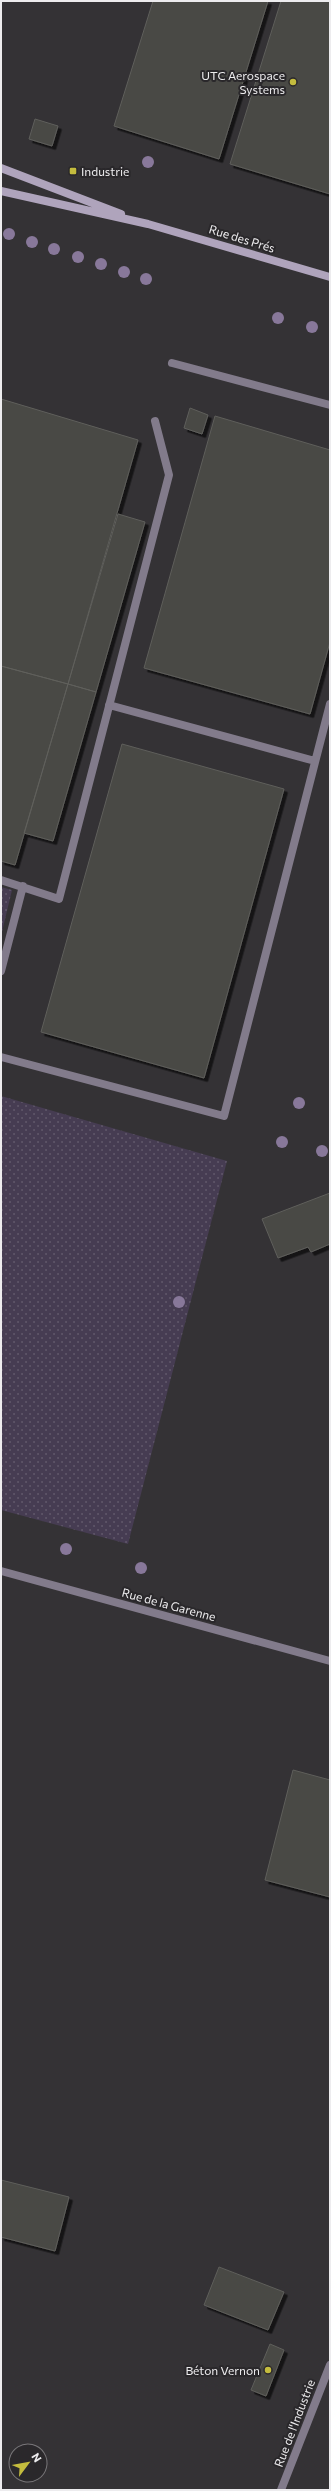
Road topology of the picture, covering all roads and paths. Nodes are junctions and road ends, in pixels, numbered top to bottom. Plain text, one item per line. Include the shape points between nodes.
1 (1, 168) edge
2 (1, 191) edge
3 (148, 224) junction
4 (330, 277) edge
5 (172, 363) dead end
6 (330, 405) edge
7 (155, 420) dead end
8 (330, 704) edge
9 (109, 705) junction
10 (316, 761) junction
11 (1, 880) edge
12 (23, 886) junction
13 (1, 971) edge
14 (1, 1057) edge
15 (1, 1571) edge
16 (330, 1661) edge
17 (330, 2365) edge
18 (281, 2490) edge

1 - 3 main road, Rue des Prés
2 - 3 main road, Rue des Prés
3 - 4 main road, Rue des Prés
5 - 6 street
7 - 9 street via 169,475
8 - 10 street
9 - 10 street
9 - 12 street via 59,899
10 - 14 street via 224,1116
11 - 12 street
12 - 13 street
15 - 16 street, Rue de la Garenne
17 - 18 street, Rue de l'Industrie

